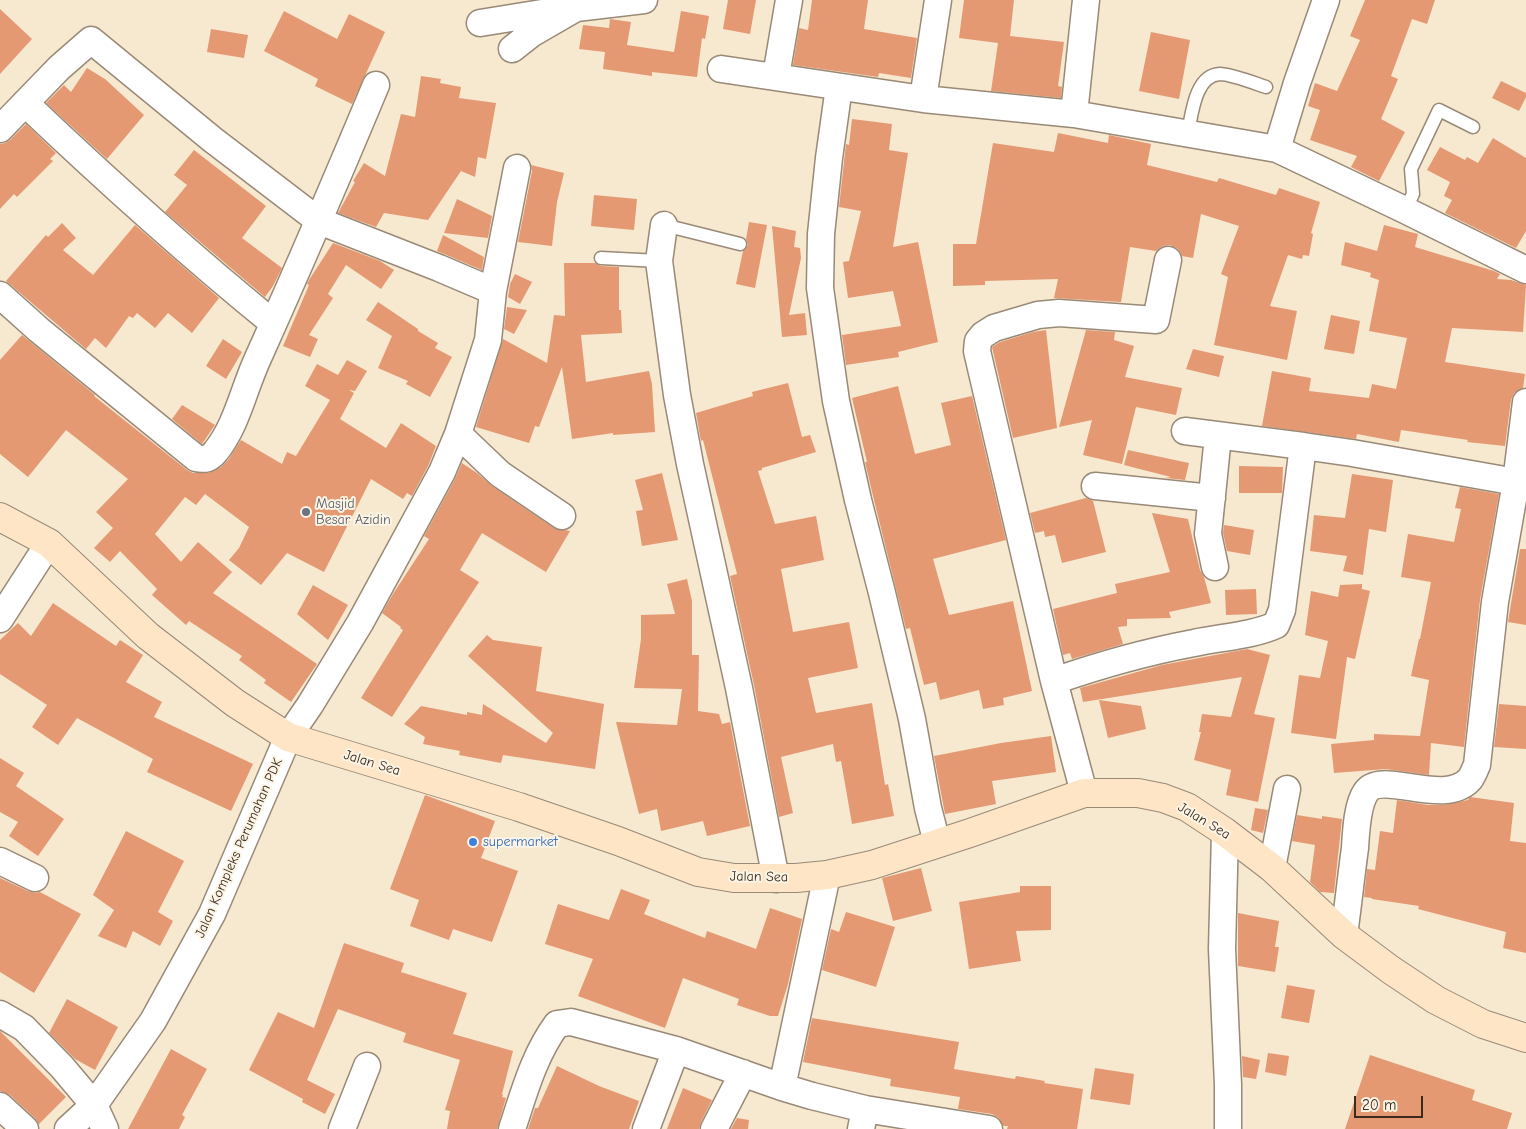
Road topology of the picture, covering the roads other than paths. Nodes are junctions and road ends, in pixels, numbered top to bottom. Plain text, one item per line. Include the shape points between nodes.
1 (644, 0) edge
2 (789, 0) edge
3 (938, 0) edge
4 (1086, 0) edge
5 (1326, 0) edge
6 (576, 8) junction
7 (480, 23) dead end
8 (512, 49) dead end
9 (721, 69) dead end
10 (776, 76) junction
11 (376, 85) dead end
12 (839, 87) junction
13 (1266, 87) dead end
14 (924, 99) junction
15 (25, 103) junction
16 (1074, 114) junction
17 (1473, 127) dead end
18 (0, 129) edge
19 (1188, 132) junction
20 (1277, 149) junction
21 (517, 168) dead end
22 (1405, 210) junction
23 (319, 221) junction
24 (664, 226) joint
25 (740, 244) dead end
26 (601, 258) dead end
27 (1168, 260) dead end
28 (659, 261) junction
29 (1526, 270) edge
30 (493, 291) junction
31 (0, 295) edge
32 (273, 323) junction
33 (1526, 402) edge
34 (1185, 432) dead end
35 (458, 434) junction
36 (1218, 436) junction
37 (1303, 446) junction
38 (1516, 482) junction
39 (1095, 486) dead end
40 (1212, 498) junction
41 (562, 516) dead end
42 (0, 517) edge
43 (1517, 533) edge
44 (49, 543) junction
45 (1215, 567) dead end
46 (0, 619) edge
47 (1054, 681) junction
48 (288, 738) junction
49 (1287, 788) dead end
50 (1084, 793) junction
51 (1225, 832) junction
52 (937, 843) junction
53 (0, 861) edge
54 (1272, 868) junction
55 (827, 875) junction
56 (35, 878) dead end
57 (776, 879) junction
58 (1344, 935) junction
59 (0, 1014) edge
60 (1526, 1038) edge
61 (676, 1050) junction
62 (367, 1066) dead end
63 (743, 1073) junction
64 (782, 1087) junction
65 (94, 1105) junction
66 (0, 1106) edge
67 (863, 1119) edge
68 (25, 1129) edge
69 (68, 1129) edge
70 (105, 1129) edge
71 (342, 1129) edge
72 (512, 1129) edge
73 (646, 1129) edge
74 (714, 1129) edge
75 (989, 1129) edge
76 (1228, 1129) edge

1 - 6 street
2 - 10 street
3 - 14 street
4 - 16 street
5 - 20 street
6 - 7 street
6 - 8 street
9 - 10 street
10 - 12 street
11 - 23 street
12 - 14 street
12 - 52 street via 823,215 820,288 836,401 912,719
13 - 19 lane via 1220,74 1205,80 1198,92
14 - 16 street
15 - 18 street
15 - 23 street via 91,40 212,140
15 - 32 street via 149,218
16 - 19 street
17 - 22 lane via 1439,110 1411,169 1412,194
19 - 20 street
20 - 22 street
21 - 30 street, Jalan Kompleks Perumahan PDK
22 - 29 street
23 - 30 street
23 - 32 street
24 - 25 lane
24 - 28 street
26 - 28 lane
27 - 47 street via 1156,320 1059,313 1038,315 994,328 978,341 981,373
28 - 57 street via 677,396 740,688
30 - 35 street, Jalan Kompleks Perumahan PDK via 488,340
31 - 32 street via 189,453 205,460 217,451 234,420
33 - 38 street
34 - 36 street
35 - 41 street via 500,474
35 - 48 street, Jalan Kompleks Perumahan PDK via 442,472 384,580
36 - 37 street
36 - 40 street
37 - 38 street
37 - 47 street via 1282,610 1276,626 1260,632 1150,652
38 - 43 street
39 - 40 street
40 - 45 street via 1208,538
42 - 44 main road, Jalan Sea
43 - 58 street via 1495,602 1477,765 1463,785 1451,789 1430,790 1386,783 1376,784 1366,791 1357,826
44 - 46 street
44 - 48 main road, Jalan Sea via 148,636 235,703
47 - 50 street
48 - 57 main road, Jalan Sea via 519,807 698,872 734,878
48 - 65 street, Jalan Kompleks Perumahan PDK via 212,914 153,1021
49 - 54 street
50 - 51 main road, Jalan Sea via 1138,793 1163,798 1187,807
50 - 52 main road, Jalan Sea
51 - 54 main road, Jalan Sea
51 - 76 street via 1222,949
52 - 55 main road, Jalan Sea via 872,865
53 - 56 street
54 - 58 main road, Jalan Sea
55 - 57 main road, Jalan Sea
55 - 64 street
58 - 60 main road, Jalan Sea via 1436,1000 1483,1024
59 - 65 street via 24,1028
61 - 63 street
61 - 72 street via 571,1022 557,1024 535,1062
61 - 73 street
62 - 71 street
63 - 64 street
63 - 74 street
64 - 67 street via 812,1096
65 - 69 street, Jalan Kompleks Perumahan PDK
65 - 70 street
66 - 68 street
67 - 75 street

